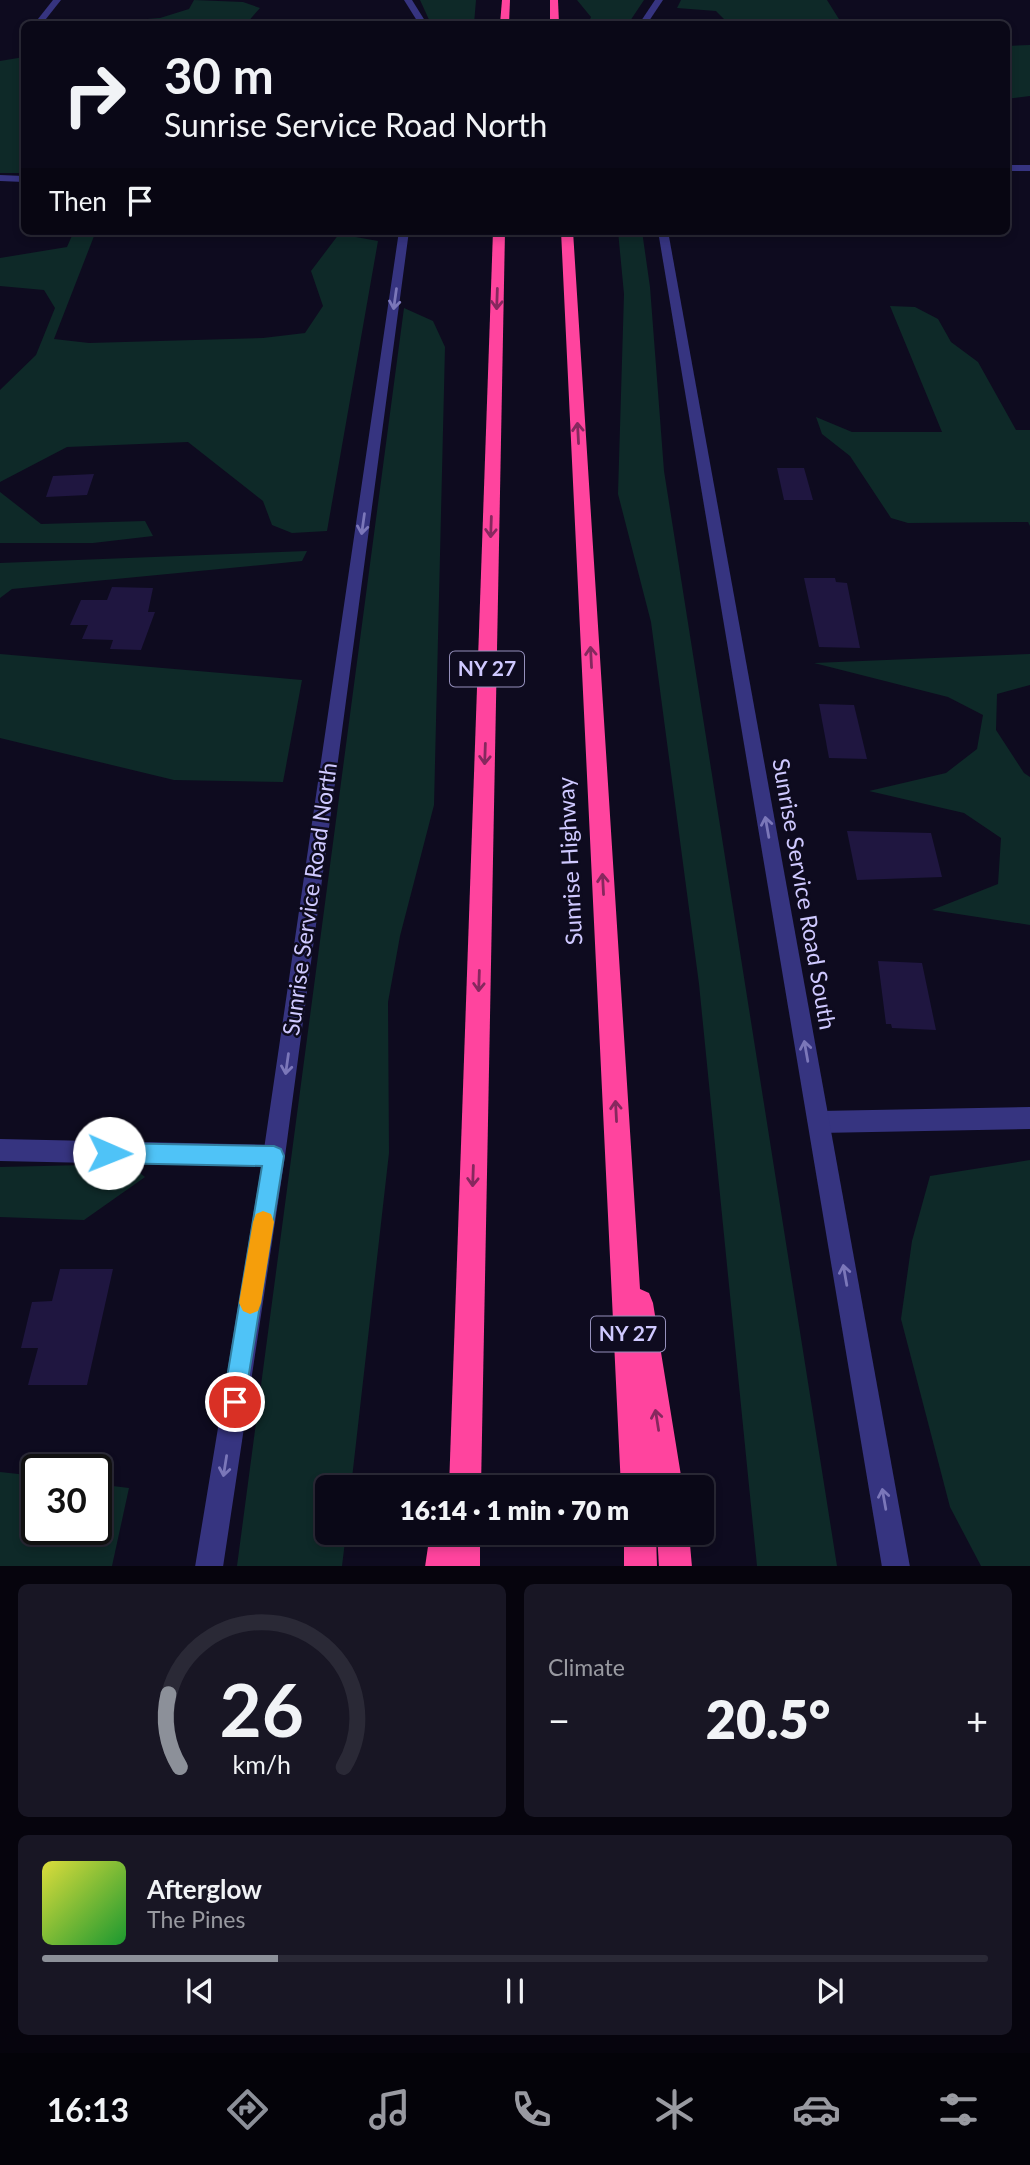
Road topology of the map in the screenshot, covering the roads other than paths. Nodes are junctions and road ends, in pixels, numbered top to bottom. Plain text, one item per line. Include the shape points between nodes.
1 (57, 0) edge
2 (408, 0) edge
3 (506, 0) edge
4 (554, 0) edge
5 (659, 0) edge
6 (40, 21) edge
7 (421, 21) edge
8 (505, 21) edge
9 (555, 21) edge
10 (645, 21) edge
11 (1010, 168) edge
12 (1030, 168) edge
13 (0, 178) edge
14 (21, 178) edge
15 (403, 235) edge
16 (499, 235) edge
17 (567, 235) edge
18 (664, 235) edge
19 (1030, 1118) edge
20 (819, 1122) junction
21 (0, 1150) edge
22 (274, 1156) junction
23 (620, 1180) junction
24 (468, 1358) junction
25 (454, 1475) edge
26 (465, 1475) edge
27 (636, 1475) edge
28 (665, 1475) edge
29 (444, 1545) edge
30 (464, 1545) edge
31 (640, 1545) edge
32 (674, 1545) edge
33 (209, 1566) edge
34 (441, 1566) edge
35 (463, 1566) edge
36 (641, 1566) edge
37 (676, 1566) edge
38 (896, 1566) edge

1 - 6 street
2 - 7 street
3 - 8 highway
4 - 9 highway
5 - 10 street
11 - 12 street
13 - 14 street
15 -> 22 street, Sunrise Service Road North
16 -> 24 highway, NY 27
23 -> 17 highway, Sunrise Highway / NY 27
20 -> 18 street, Sunrise Service Road South
19 - 20 street
38 -> 20 street, Sunrise Service Road South
21 - 22 street
22 -> 33 street, Sunrise Service Road North
23 - 27 highway, Sunrise Highway / NY 27
28 -> 23 highway
24 - 25 highway
24 - 26 highway, NY 27
29 - 34 highway
30 - 35 highway
31 - 36 highway
32 - 37 highway

